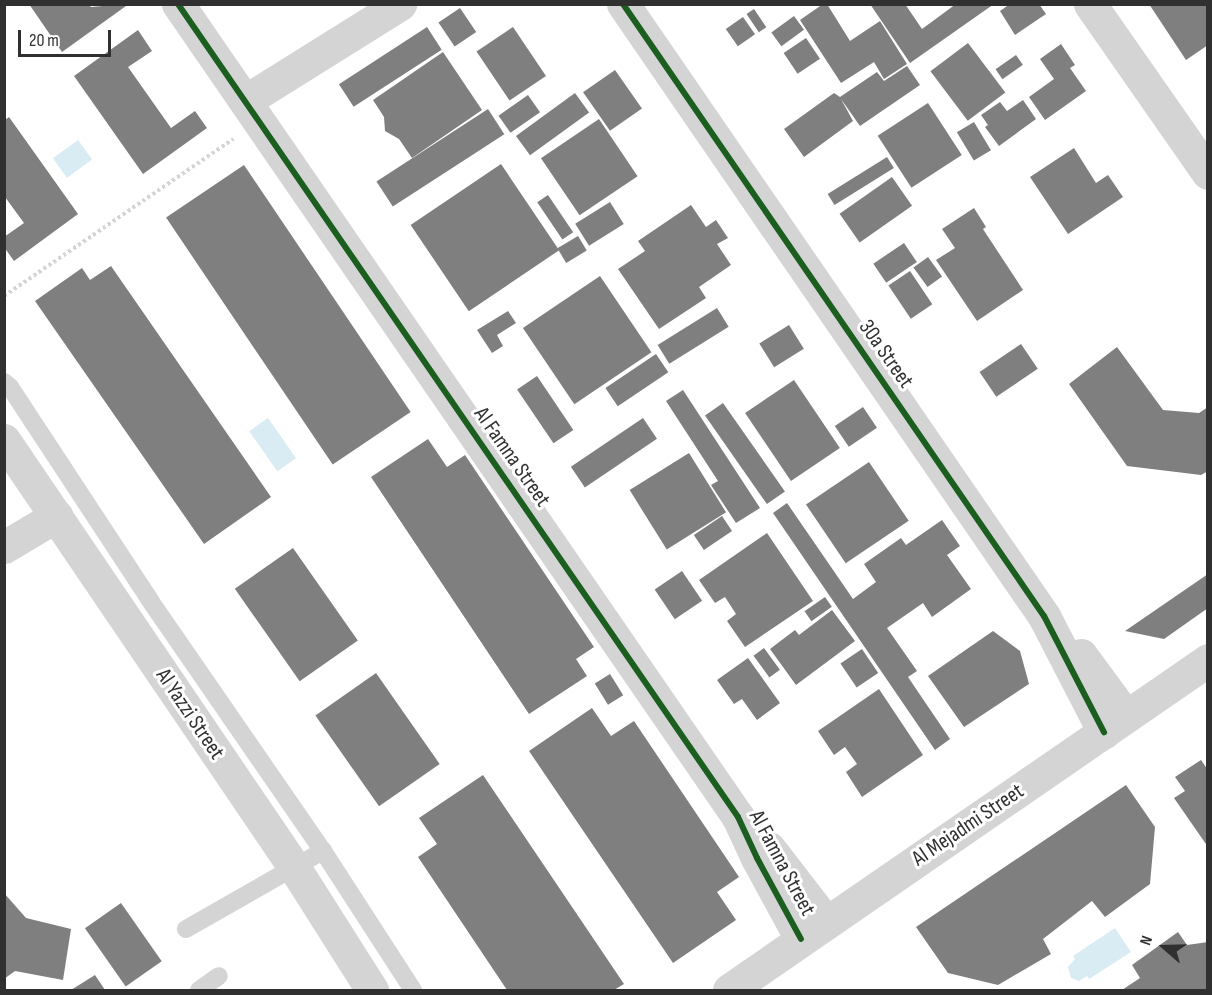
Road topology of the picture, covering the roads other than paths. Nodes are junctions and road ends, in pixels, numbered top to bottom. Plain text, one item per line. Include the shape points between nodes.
1 (178, 4) edge
2 (400, 4) edge
3 (624, 4) edge
4 (1090, 4) edge
5 (252, 111) junction
6 (1208, 173) edge
7 (4, 382) edge
8 (4, 440) edge
9 (50, 508) junction
10 (4, 527) edge
11 (4, 547) edge
12 (137, 609) junction
13 (1208, 660) edge
14 (1115, 724) junction
15 (323, 851) junction
16 (294, 867) junction
17 (186, 929) dead end
18 (814, 930) junction
19 (219, 976) dead end
20 (199, 990) edge
21 (372, 990) edge
22 (413, 990) edge
23 (729, 990) edge

1 - 5 street, Al Famna Street
2 - 5 street
3 - 14 street, 30a Street via 1048,622 1066,663
4 - 6 street
5 - 18 street, Al Famna Street via 738,817 757,858
7 - 12 lane
8 - 9 street, Al Yazzi Street
9 - 10 street
9 - 11 street
9 - 12 street, Al Yazzi Street
12 - 15 lane
12 - 16 street, Al Yazzi Street
13 - 14 street, Al Mejadmi Street
14 - 18 street, Al Mejadmi Street
15 - 16 lane
15 - 22 lane
16 - 17 lane
16 - 21 street, Al Yazzi Street
18 - 23 street, Al Mejadmi Street
19 - 20 lane

